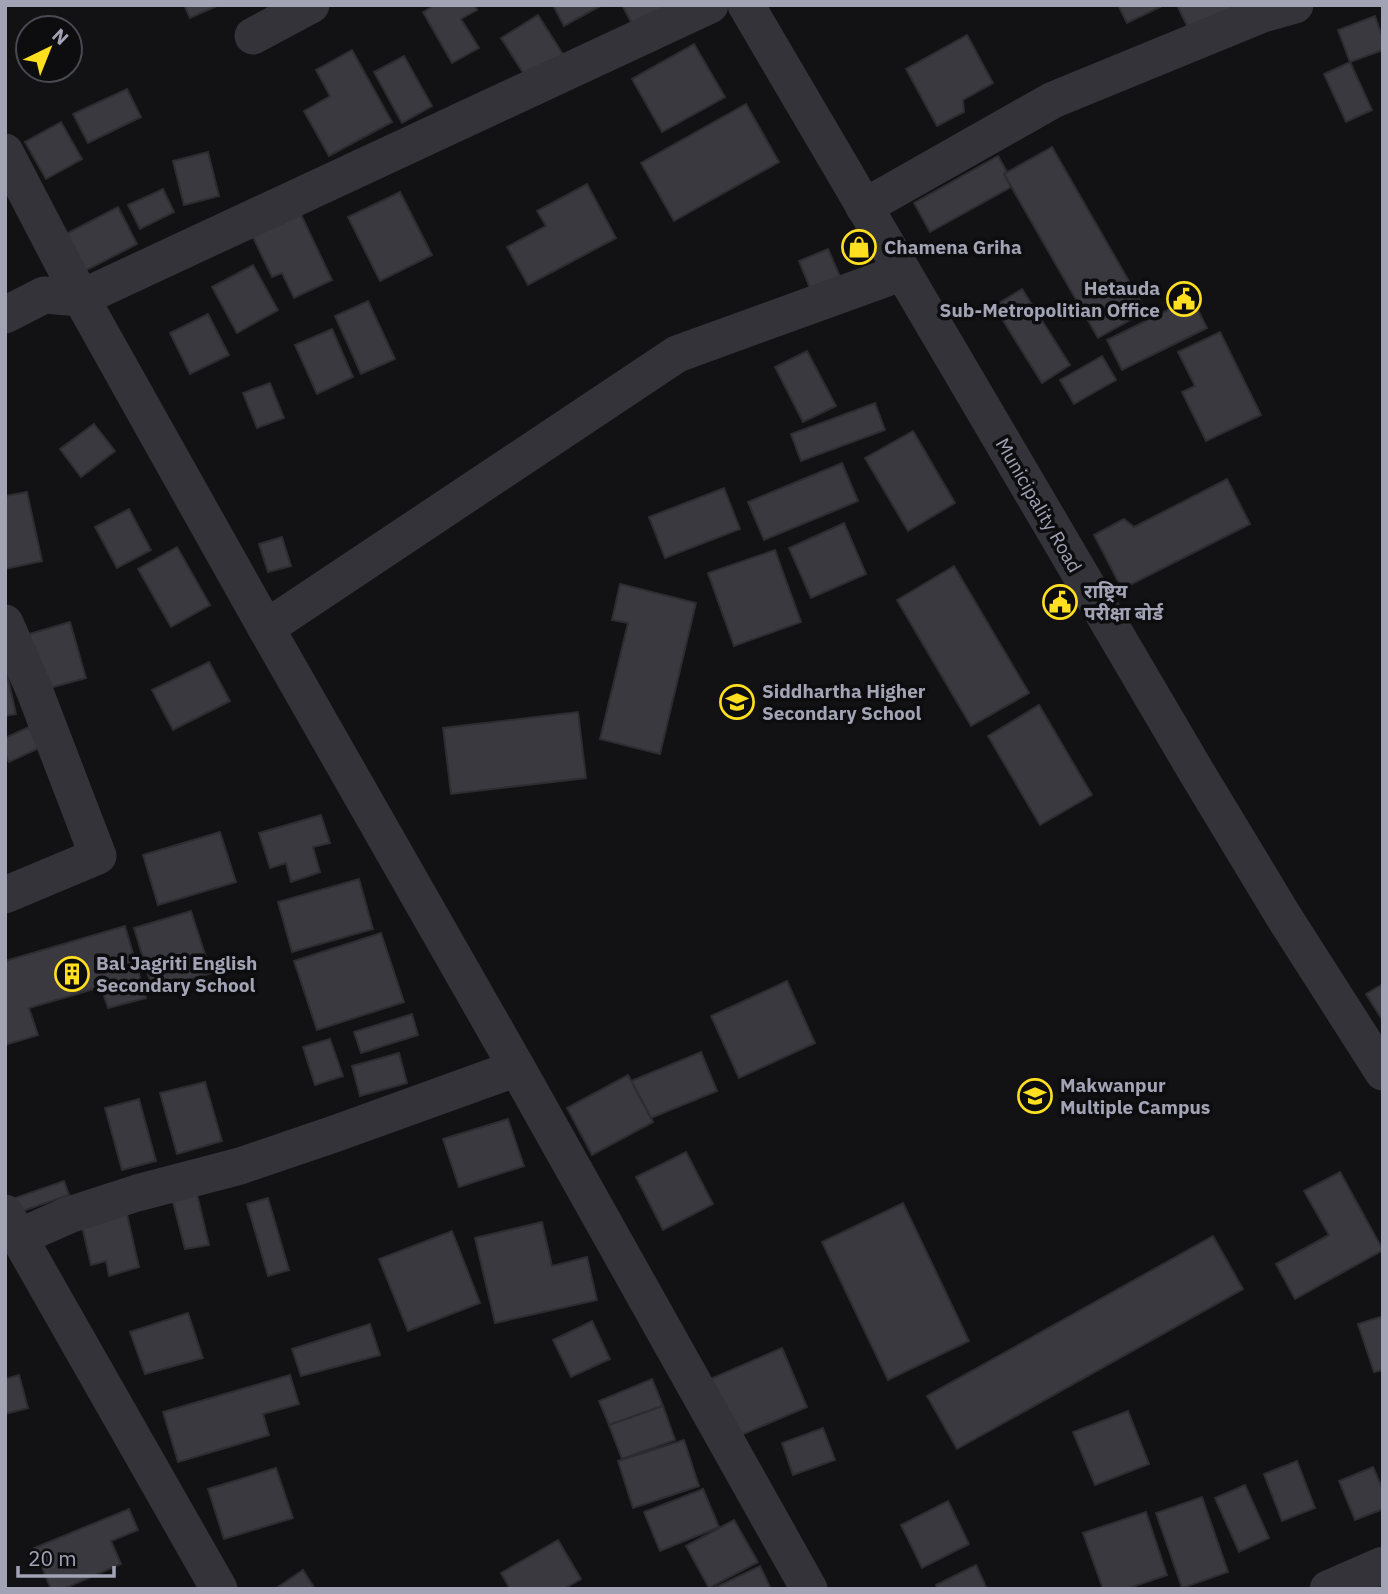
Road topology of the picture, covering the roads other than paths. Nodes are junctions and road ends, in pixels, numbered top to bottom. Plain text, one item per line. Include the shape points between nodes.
1 (310, 5) edge
2 (710, 5) edge
3 (746, 5) edge
4 (1295, 5) edge
5 (253, 36) dead end
6 (5, 152) edge
7 (864, 207) junction
8 (903, 272) junction
9 (81, 298) junction
10 (5, 315) edge
11 (5, 623) edge
12 (266, 628) junction
13 (5, 895) edge
14 (517, 1068) junction
15 (1383, 1072) edge
16 (12, 1225) edge
17 (1383, 1565) edge
18 (219, 1589) edge
19 (809, 1589) edge
20 (1328, 1589) edge

1 - 5 street
2 - 9 street
3 - 7 street, Municipality Road
4 - 7 street via 1053,100
6 - 9 street
7 - 8 street, Municipality Road
8 - 12 street via 677,354
8 - 15 street, Municipality Road via 1210,795
9 - 10 street via 44,295
9 - 12 street
11 - 13 street via 98,856
12 - 14 street
14 - 16 street via 240,1166 69,1215
14 - 19 street
16 - 18 street
17 - 20 street

